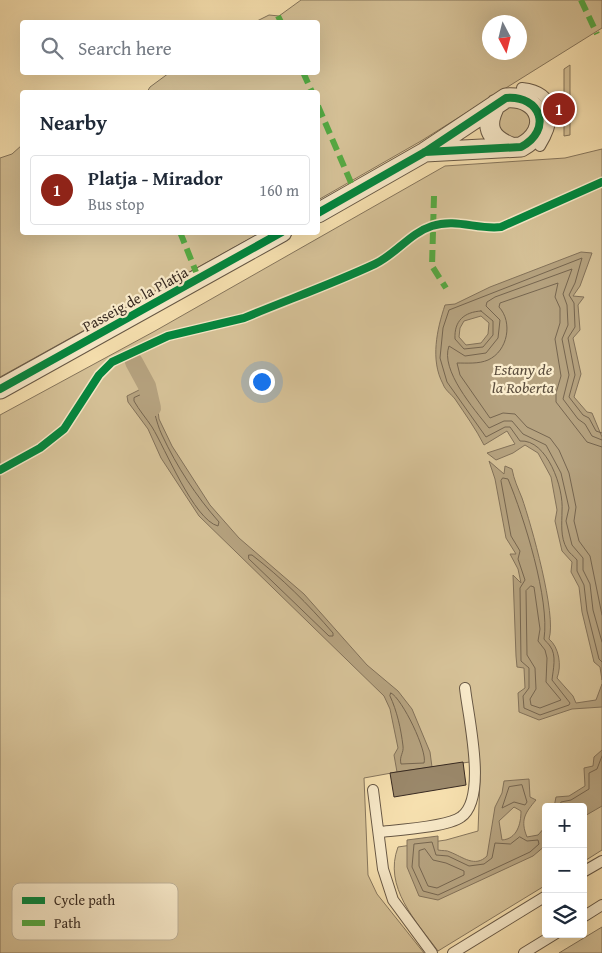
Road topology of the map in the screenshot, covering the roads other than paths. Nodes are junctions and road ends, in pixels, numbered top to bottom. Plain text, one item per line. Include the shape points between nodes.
1 (522, 88) dead end
2 (496, 104) junction
3 (540, 146) dead end
4 (511, 147) junction
5 (425, 152) junction
6 (320, 212) edge
7 (277, 235) edge
8 (0, 389) edge
9 (464, 688) dead end
10 (373, 790) dead end
11 (379, 832) junction
12 (602, 861) edge
13 (587, 870) edge
14 (542, 898) edge
15 (602, 906) edge
16 (587, 915) edge
17 (548, 938) edge
18 (432, 953) edge
19 (453, 953) edge
20 (524, 953) edge

1 - 3 lane via 542,93 548,100 549,128
2 - 4 street via 490,127 495,139
2 - 4 street via 506,98 518,97 529,101 537,110 538,132 531,142
2 - 5 street
4 - 5 street
5 - 6 street
7 - 8 street, Passeig de la Platja
9 - 11 lane via 474,762 474,791 470,807 460,818 438,825
10 - 11 lane
11 - 18 lane via 384,870 393,900
12 - 13 lane
14 - 19 lane
15 - 16 lane
17 - 20 lane

